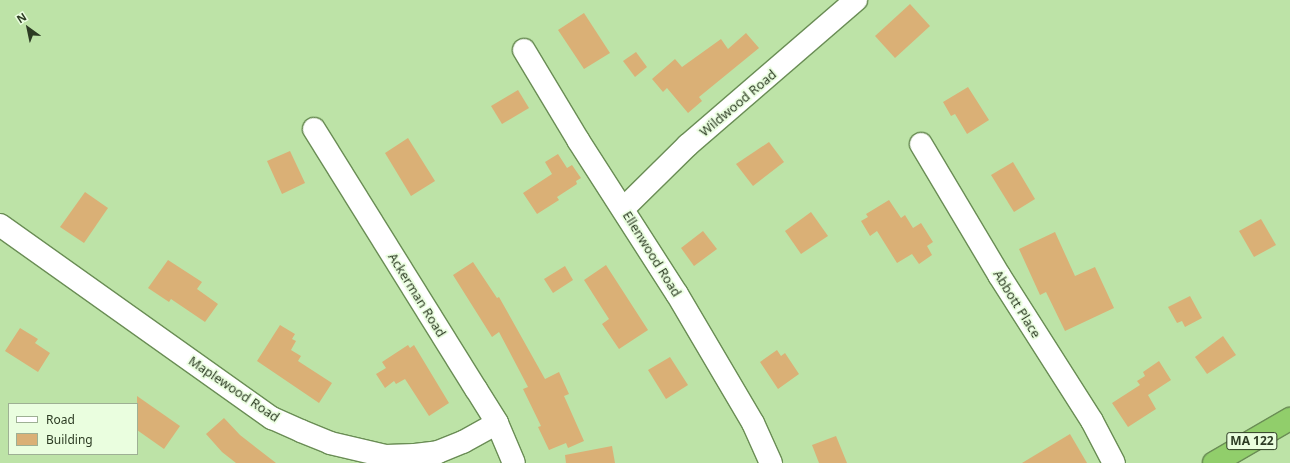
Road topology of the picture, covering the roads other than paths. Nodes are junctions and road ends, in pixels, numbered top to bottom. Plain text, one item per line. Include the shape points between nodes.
1 (856, 0) edge
2 (524, 50) dead end
3 (314, 129) dead end
4 (921, 144) dead end
5 (623, 209) junction
6 (0, 225) edge
7 (1290, 419) edge
8 (497, 423) junction
9 (514, 463) edge
10 (771, 463) edge
11 (1114, 463) edge
12 (1214, 463) edge

1 - 5 street, Wildwood Road via 688,145
2 - 5 street, Ellenwood Road
3 - 8 street, Ackerman Road
4 - 11 street, Abbott Place via 999,275 1092,421
5 - 10 street, Ellenwood Road via 753,423
6 - 8 street, Maplewood Road via 266,413 330,443 379,454 415,455 438,452 463,442
7 - 12 highway, MA 122
8 - 9 street, Ackerman Road

